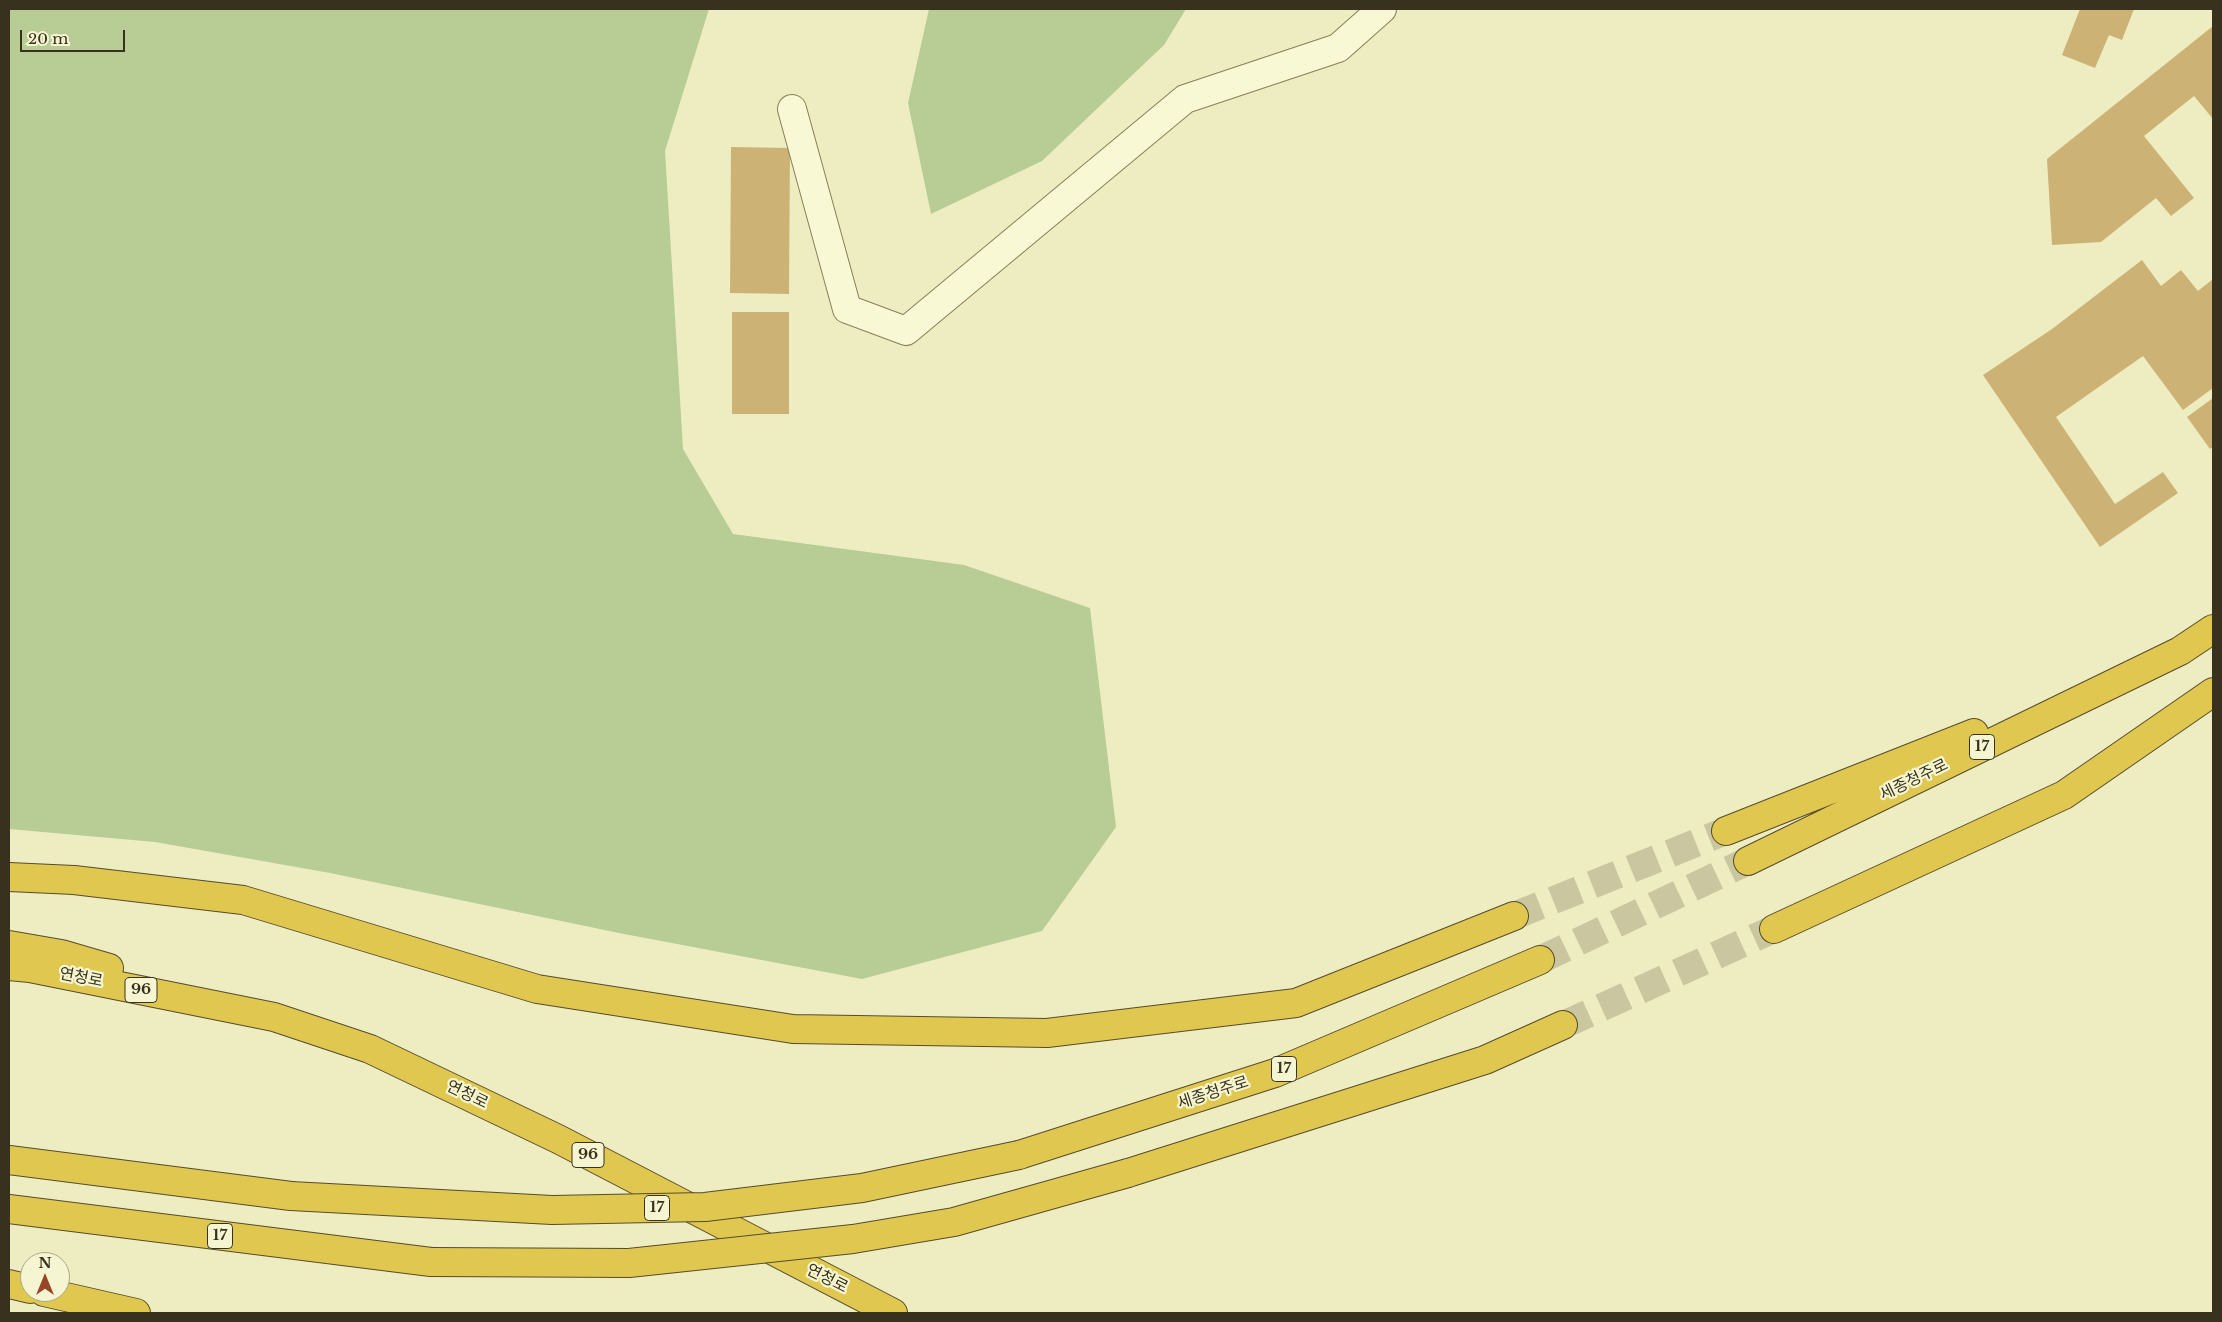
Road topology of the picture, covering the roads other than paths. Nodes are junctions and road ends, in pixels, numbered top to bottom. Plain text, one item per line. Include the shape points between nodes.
1 (1382, 9) edge
2 (792, 109) dead end
3 (2213, 629) edge
4 (2180, 651) junction
5 (2213, 692) edge
6 (1726, 831) tunnel mouth
7 (1748, 861) tunnel mouth
8 (9, 877) edge
9 (1514, 916) tunnel mouth
10 (1774, 929) tunnel mouth
11 (9, 945) edge
12 (1540, 960) tunnel mouth
13 (9, 966) edge
14 (274, 1017) junction
15 (1563, 1024) tunnel mouth
16 (9, 1160) edge
17 (9, 1210) edge
18 (70, 1298) edge
19 (136, 1313) edge
20 (893, 1313) edge

1 - 2 street via 1338,48 1186,99 906,331 847,309
3 - 4 highway, 세종청주로 / 17
4 - 6 highway
4 - 7 highway, 세종청주로 / 17
5 - 10 highway via 2064,795
8 - 9 highway via 74,880 243,900 537,989 793,1029 1046,1033 1296,1003
11 - 14 highway via 61,954
12 - 16 highway, 세종청주로 / 17, bridge via 1275,1073 1019,1155 862,1188 705,1207 552,1210 291,1196
13 - 14 highway, 연청로 / 96
14 - 20 highway, 연청로 / 96 via 370,1048 558,1139
15 - 17 highway, 17, bridge via 1485,1060 1128,1173 954,1222 853,1239 629,1263 431,1262
18 - 19 highway

